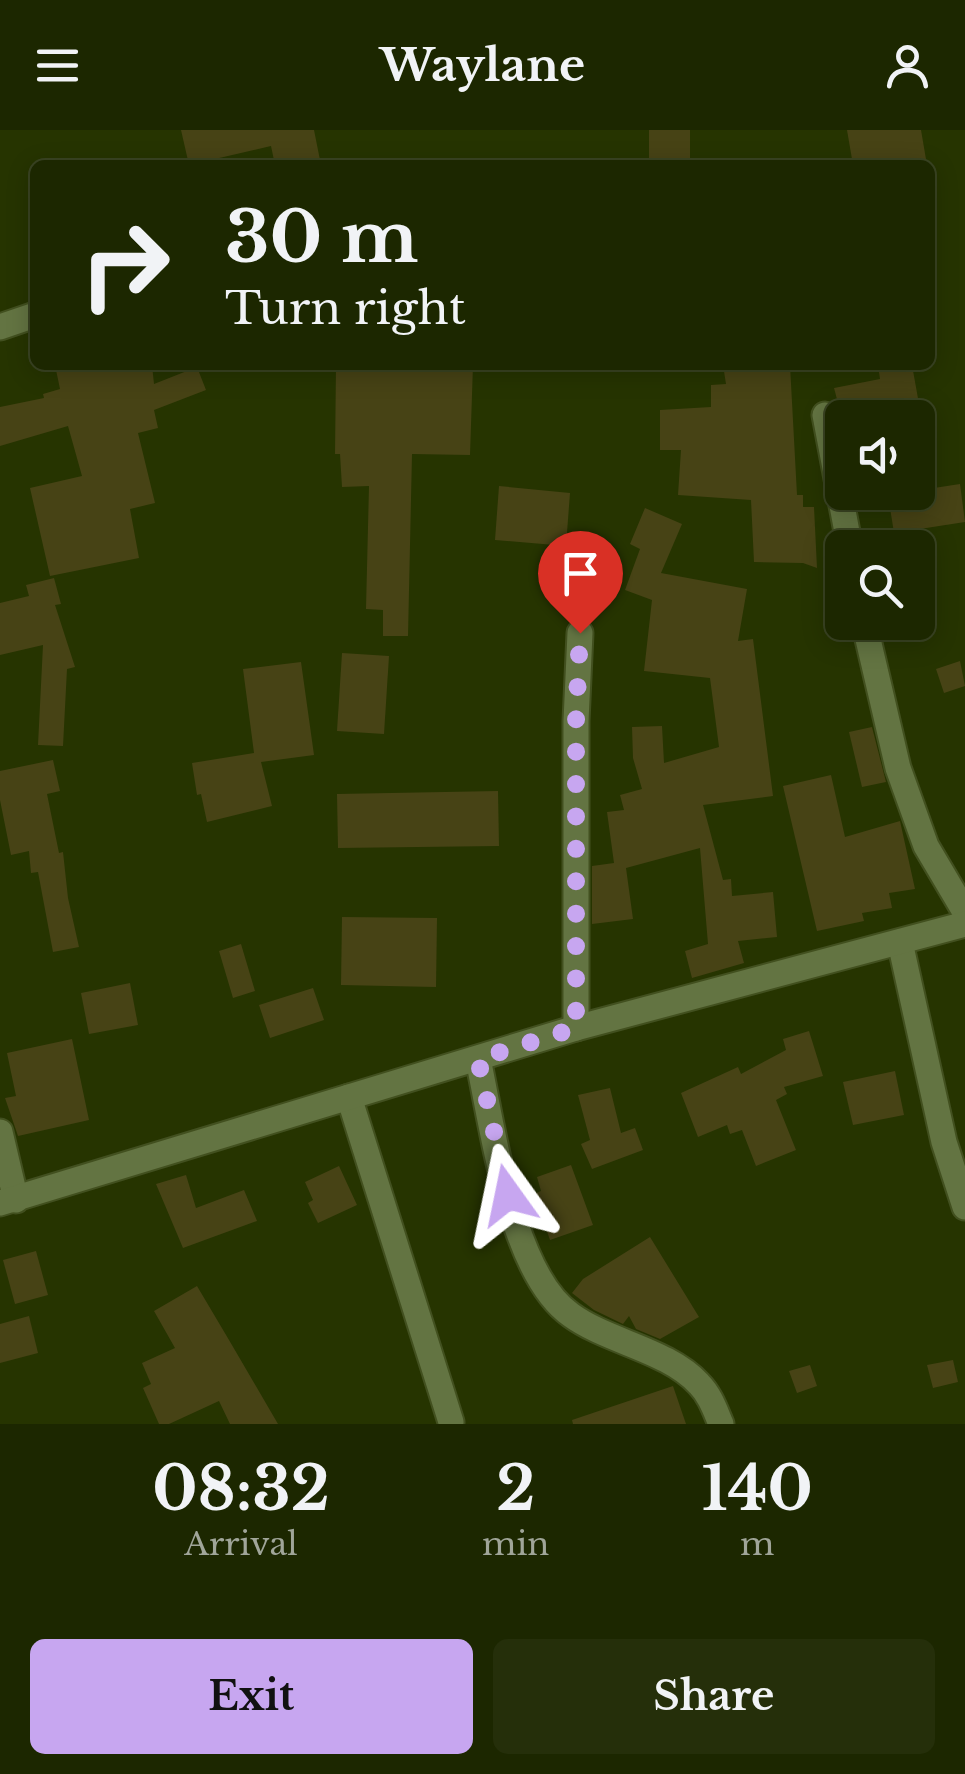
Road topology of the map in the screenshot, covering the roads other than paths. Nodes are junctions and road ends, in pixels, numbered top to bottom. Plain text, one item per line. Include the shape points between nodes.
1 (30, 317) edge
2 (0, 327) edge
3 (580, 633) dead end
4 (868, 640) edge
5 (965, 912) edge
6 (965, 924) edge
7 (900, 942) junction
8 (576, 1028) junction
9 (478, 1059) junction
10 (349, 1097) junction
11 (0, 1132) edge
12 (8, 1201) edge
13 (965, 1207) edge
14 (452, 1422) edge
15 (721, 1424) edge

1 - 2 street
3 - 8 street
4 - 5 street via 898,768 926,846
6 - 7 street
7 - 8 street
7 - 13 street
8 - 9 street
9 - 10 street
9 - 15 street via 515,1229 550,1292 569,1314 682,1369 699,1384
10 - 12 street
10 - 14 street
11 - 12 street

